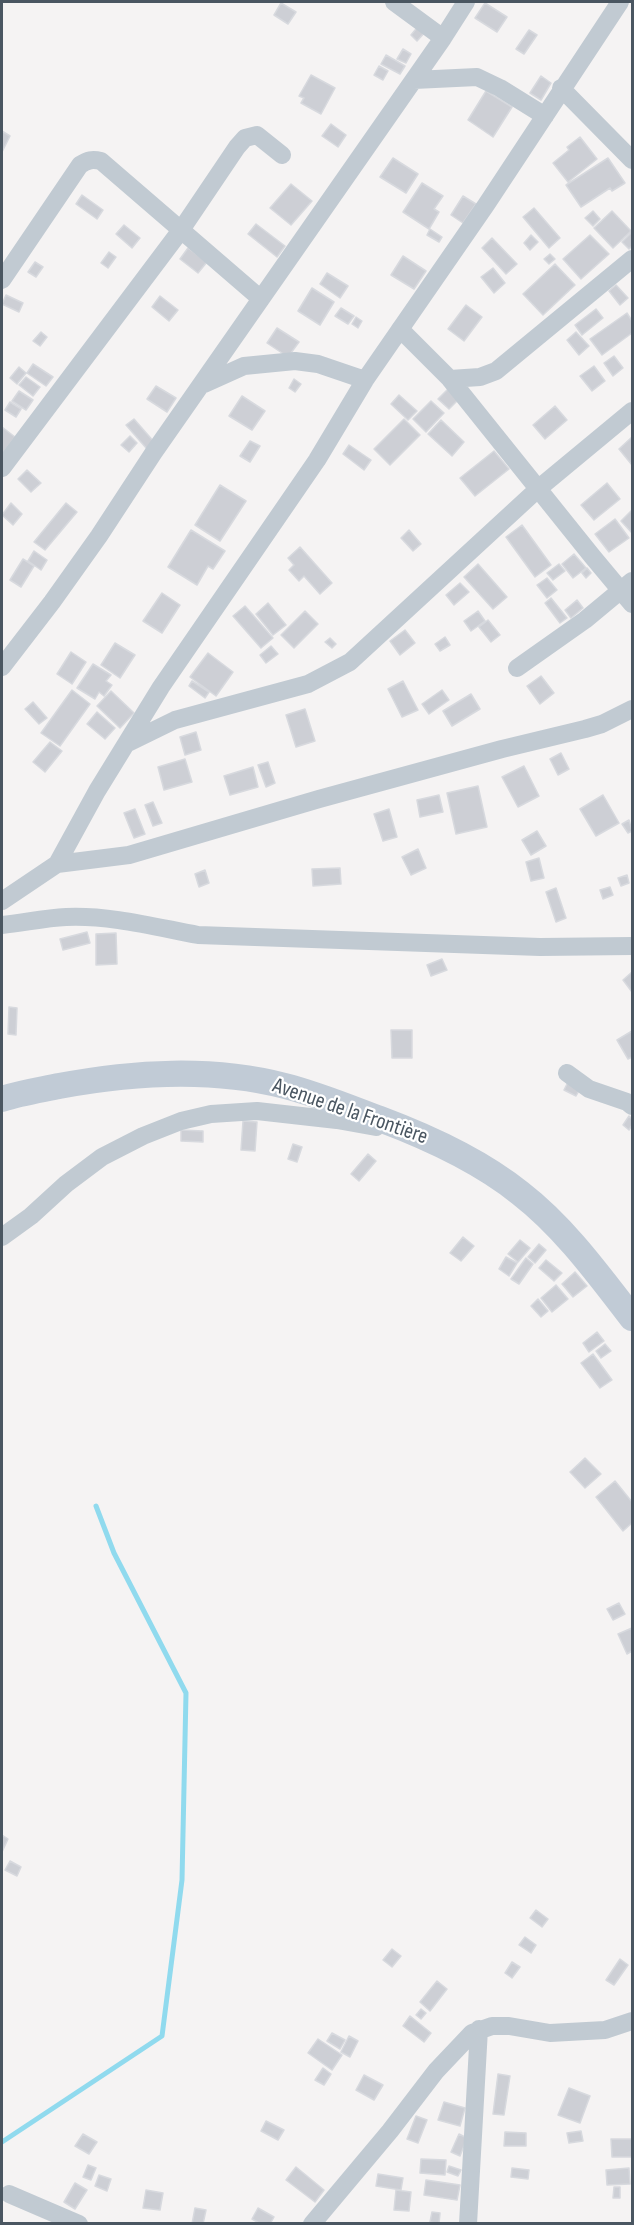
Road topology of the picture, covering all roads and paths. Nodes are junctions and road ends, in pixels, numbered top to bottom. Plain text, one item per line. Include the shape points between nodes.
1 (394, 2) edge
2 (466, 2) edge
3 (620, 2) edge
4 (443, 38) junction
5 (414, 80) junction
6 (561, 88) junction
7 (545, 116) junction
8 (282, 155) dead end
9 (633, 160) edge
10 (181, 230) junction
11 (633, 259) edge
12 (2, 280) edge
13 (261, 298) junction
14 (400, 329) junction
15 (450, 379) junction
16 (365, 380) junction
17 (202, 385) junction
18 (633, 411) edge
19 (2, 468) edge
20 (539, 488) junction
21 (629, 592) edge
22 (2, 667) edge
23 (517, 668) dead end
24 (633, 709) edge
25 (126, 744) junction
26 (57, 864) junction
27 (2, 901) edge
28 (2, 925) edge
29 (633, 946) edge
30 (567, 1073) dead end
31 (4, 1101) edge
32 (633, 1106) edge
33 (422, 1135) junction
34 (2, 1237) edge
35 (633, 1318) edge
36 (633, 2021) edge
37 (479, 2029) junction
38 (9, 2194) dead end
39 (80, 2223) edge
40 (312, 2223) edge
41 (468, 2223) edge

1 - 4 street
2 - 4 street
3 - 6 street
4 - 5 street
5 - 7 street via 477,77
5 - 13 street
6 - 7 street
6 - 9 street
7 - 14 street
8 - 10 street via 257,135 245,138
10 - 12 street via 101,161 87,160
10 - 13 street
10 - 19 street
11 - 15 street via 495,371 480,377
13 - 17 street
14 - 15 street
14 - 16 street
15 - 20 street
16 - 17 street via 318,364 294,361 244,366
16 - 25 street via 317,460
17 - 22 street via 52,602
18 - 20 street
20 - 21 street
20 - 25 street via 350,663 309,684 175,720
21 - 23 street
24 - 26 street via 602,724 319,799 129,855
25 - 26 street
26 - 27 street
28 - 29 street via 91,917 198,935 540,947
30 - 32 street via 589,1089
31 - 33 street, Avenue de la Frontière via 106,1078 156,1073 209,1074 285,1086
33 - 34 street via 257,1111 211,1114 181,1121 102,1157
33 - 35 street, Avenue de la Frontière via 520,1192 563,1232
36 - 37 street via 605,2030 550,2033 509,2026
37 - 40 street via 436,2071
37 - 41 street
38 - 39 street

